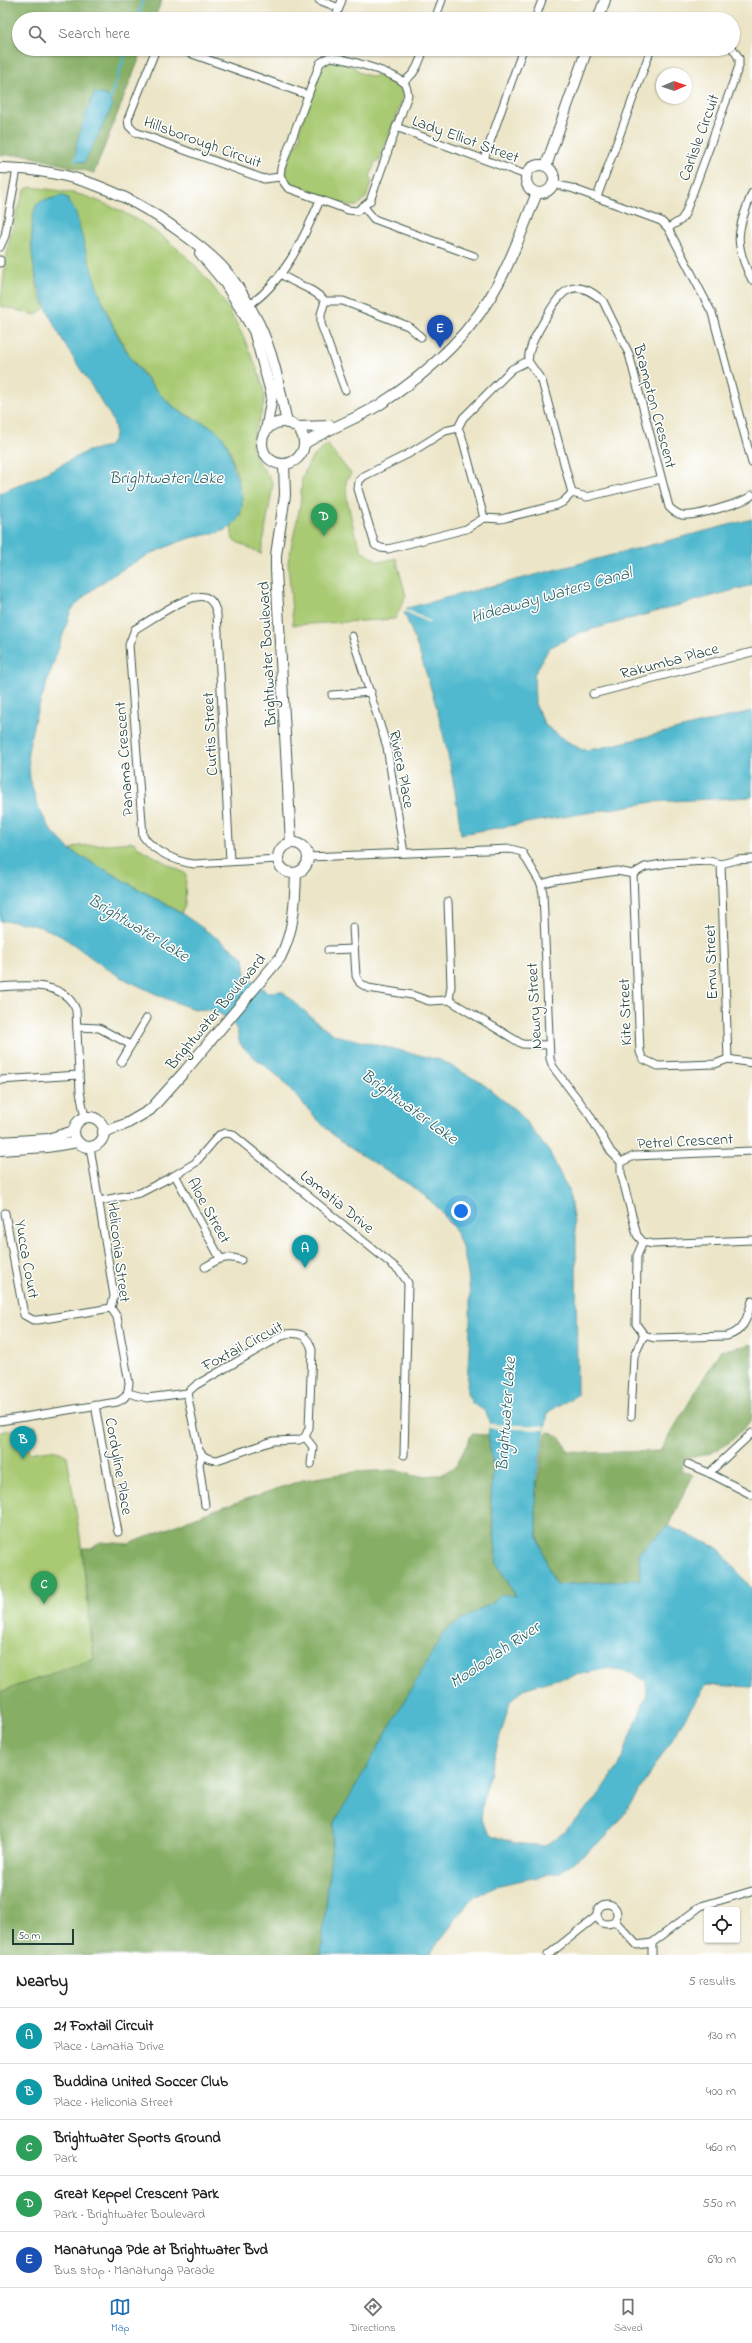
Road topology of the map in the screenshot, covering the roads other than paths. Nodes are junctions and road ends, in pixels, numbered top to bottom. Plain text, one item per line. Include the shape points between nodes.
1 (319, 0) edge
2 (342, 0) edge
3 (442, 0) edge
4 (542, 0) edge
5 (605, 0) edge
6 (339, 8) junction
7 (338, 12) edge
8 (438, 12) edge
9 (537, 12) edge
10 (601, 12) edge
11 (153, 56) edge
12 (198, 56) edge
13 (422, 56) edge
14 (521, 56) edge
15 (585, 56) edge
16 (648, 56) edge
17 (738, 56) edge
18 (329, 57) joint
19 (403, 82) junction
20 (308, 95) junction
21 (396, 127) junction
22 (484, 159) junction
23 (546, 166) junction
24 (0, 168) edge
25 (17, 168) junction
26 (526, 175) junction
27 (280, 177) junction
28 (554, 184) junction
29 (537, 193) junction
30 (752, 193) edge
31 (597, 197) junction
32 (320, 200) junction
33 (364, 208) junction
34 (668, 228) junction
35 (0, 247) edge
36 (474, 256) dead end
37 (0, 260) edge
38 (0, 263) edge
39 (281, 274) junction
40 (752, 280) edge
41 (325, 301) junction
42 (245, 307) junction
43 (421, 337) dead end
44 (528, 361) junction
45 (345, 390) dead end
46 (292, 425) junction
47 (335, 426) junction
48 (458, 428) junction
49 (266, 431) junction
50 (304, 444) junction
51 (751, 459) edge
52 (284, 464) junction
53 (661, 479) junction
54 (572, 493) junction
55 (752, 495) edge
56 (484, 518) junction
57 (214, 605) joint
58 (352, 636) dead end
59 (752, 652) edge
60 (370, 692) junction
61 (593, 694) dead end
62 (332, 695) dead end
63 (291, 842) junction
64 (404, 852) junction
65 (308, 857) junction
66 (278, 859) junction
67 (752, 859) edge
68 (230, 861) junction
69 (721, 864) junction
70 (296, 873) junction
71 (633, 874) junction
72 (541, 884) junction
73 (448, 902) dead end
74 (353, 927) dead end
75 (354, 949) junction
76 (328, 950) dead end
77 (0, 987) edge
78 (449, 1000) junction
79 (147, 1018) dead end
80 (77, 1027) junction
81 (131, 1045) junction
82 (548, 1045) junction
83 (728, 1059) junction
84 (121, 1062) dead end
85 (752, 1063) edge
86 (78, 1075) junction
87 (0, 1080) edge
88 (85, 1118) junction
89 (74, 1131) junction
90 (103, 1132) junction
91 (0, 1142) edge
92 (78, 1142) junction
93 (90, 1147) junction
94 (0, 1150) edge
95 (752, 1151) edge
96 (621, 1162) junction
97 (174, 1175) junction
98 (99, 1201) junction
99 (5, 1213) dead end
100 (752, 1240) edge
101 (643, 1242) junction
102 (220, 1258) junction
103 (241, 1260) dead end
104 (205, 1267) dead end
105 (752, 1301) edge
106 (111, 1308) junction
107 (644, 1335) junction
108 (128, 1393) junction
109 (187, 1393) junction
110 (95, 1405) junction
111 (631, 1416) dead end
112 (0, 1421) edge
113 (752, 1433) edge
114 (305, 1437) junction
115 (202, 1455) junction
116 (404, 1455) dead end
117 (312, 1464) dead end
118 (688, 1464) dead end
119 (709, 1473) junction
120 (752, 1495) edge
121 (205, 1505) dead end
122 (118, 1532) dead end
123 (752, 1891) edge
124 (597, 1916) junction
125 (614, 1921) junction
126 (652, 1943) junction
127 (548, 1955) edge
128 (652, 1955) edge

1 - 6 street
2 - 6 street
3 - 8 street
4 - 9 street
5 - 10 street
6 - 7 street
11 - 27 street, Hillsborough Circuit via 128,119 129,126 135,132 264,179
12 - 20 street
13 - 19 street via 411,77
14 - 22 street
15 - 23 street
16 - 31 street
17 - 34 street, Carlisle Circuit via 739,66 685,214 681,220
18 - 19 street via 341,58
18 - 20 street via 320,63
19 - 21 street via 408,95
20 - 27 street
21 - 22 street, Lady Elliot Street
21 - 33 street via 370,201
22 - 26 street, Lady Elliot Street
23 - 26 street via 532,167
23 - 28 street via 553,172
24 - 25 street
25 - 35 street via 5,236
25 - 42 street via 63,175 107,189 146,208 193,241 226,271
26 - 29 street via 529,188
27 - 32 street via 288,188
28 - 29 street via 546,192
28 - 31 street
29 - 47 street via 500,281 459,341 424,372 384,401
30 - 40 street via 742,218 738,241 741,259
31 - 34 street via 661,221
32 - 33 street via 348,210 357,211
32 - 39 street
33 - 36 street via 374,219
34 - 51 street via 712,313
37 - 38 street
39 - 41 street via 319,294
39 - 42 street via 266,291
41 - 43 street via 344,301 408,326
41 - 45 street via 321,324
42 - 46 street via 273,359
42 - 49 street via 272,396
44 - 48 street via 512,369 463,418
44 - 53 street, Brampton Crescent via 532,343 558,296 572,288 600,298 629,354
44 - 54 street via 542,381
46 - 47 street
46 - 49 street via 277,423
46 - 50 street via 300,432
47 - 50 street
48 - 56 street
48 - 56 street via 445,432 359,481 358,489 372,540 375,545 388,549 466,529
49 - 52 street via 262,443 266,456 277,464
50 - 52 street via 295,460
52 - 63 street, Brightwater Boulevard via 286,495 276,570
53 - 54 street via 587,497
53 - 55 street, Brampton Crescent via 669,507 676,514 683,516 741,502
54 - 56 street via 557,505 501,519
57 - 68 street, Curtis Street via 217,614
57 - 68 street, Panama Crescent via 205,598 190,598 135,629 129,645 143,836 149,845 183,863
58 - 60 street, Riviera Place
59 - 61 street, Rakumba Place
60 - 62 street
60 - 64 street, Riviera Place via 387,747
63 - 65 street via 303,846
63 - 66 street via 282,847
64 - 65 street, Newry Street
64 - 72 street, Newry Street via 517,850 527,857
65 - 70 street via 306,866
66 - 68 street, Panama Crescent
66 - 70 street via 282,869
67 - 69 street
69 - 71 street via 709,861 668,863 645,867
69 - 83 street, Emu Street
70 - 90 street, Brightwater Boulevard via 293,924 280,958 150,1110 126,1124
71 - 72 street via 617,871
71 - 83 street, Kite Street via 642,1059 658,1066 715,1064
72 - 82 street, Newry Street
73 - 78 street via 451,986
74 - 75 street
75 - 76 street
75 - 78 street via 356,976 360,983 368,988 429,1001
77 - 80 street via 38,986 69,996 76,1010
78 - 82 street via 522,1044
79 - 81 street
80 - 81 street via 99,1028
80 - 86 street
81 - 84 street
82 - 96 street, Newry Street via 553,1067 589,1114 610,1152
83 - 85 street, Kite Street
86 - 87 street
86 - 88 street
88 - 89 street via 78,1123
88 - 90 street via 98,1121
89 - 91 street via 48,1139
89 - 92 street
90 - 93 street via 98,1144
92 - 93 street
92 - 94 street
93 - 98 street, Heliconia Street
95 - 96 street, Petrel Crescent via 634,1156
96 - 101 street via 621,1173 637,1235
97 - 98 street, Lamatia Drive via 140,1193
97 - 102 street, Aloe Street
97 - 116 street, Lamatia Drive via 201,1157 219,1135 232,1134 405,1276 408,1283
98 - 106 street, Heliconia Street via 114,1296
99 - 106 street, Yucca Court via 24,1316 38,1320
100 - 101 street via 653,1244
101 - 107 street via 637,1256 636,1324
102 - 103 street via 231,1257
102 - 104 street
105 - 107 street via 743,1326 736,1334 654,1338
106 - 108 street, Heliconia Street via 117,1317 129,1383
107 - 111 street via 634,1356
108 - 109 street, Foxtail Circuit via 147,1398
108 - 110 street via 117,1402
109 - 114 street, Foxtail Circuit via 196,1385 285,1334 303,1334 309,1340 312,1350 310,1422
109 - 115 street via 198,1448
110 - 112 street
110 - 122 street, Cordyline Place
113 - 119 street
114 - 115 street via 294,1441 273,1441 217,1460
114 - 117 street via 313,1447
115 - 121 street via 199,1464
118 - 119 street
119 - 120 street
123 - 126 street via 701,1906
124 - 125 street via 604,1924
124 - 125 street via 600,1907 611,1905 617,1912
124 - 127 street
125 - 126 street via 637,1945
126 - 128 street

